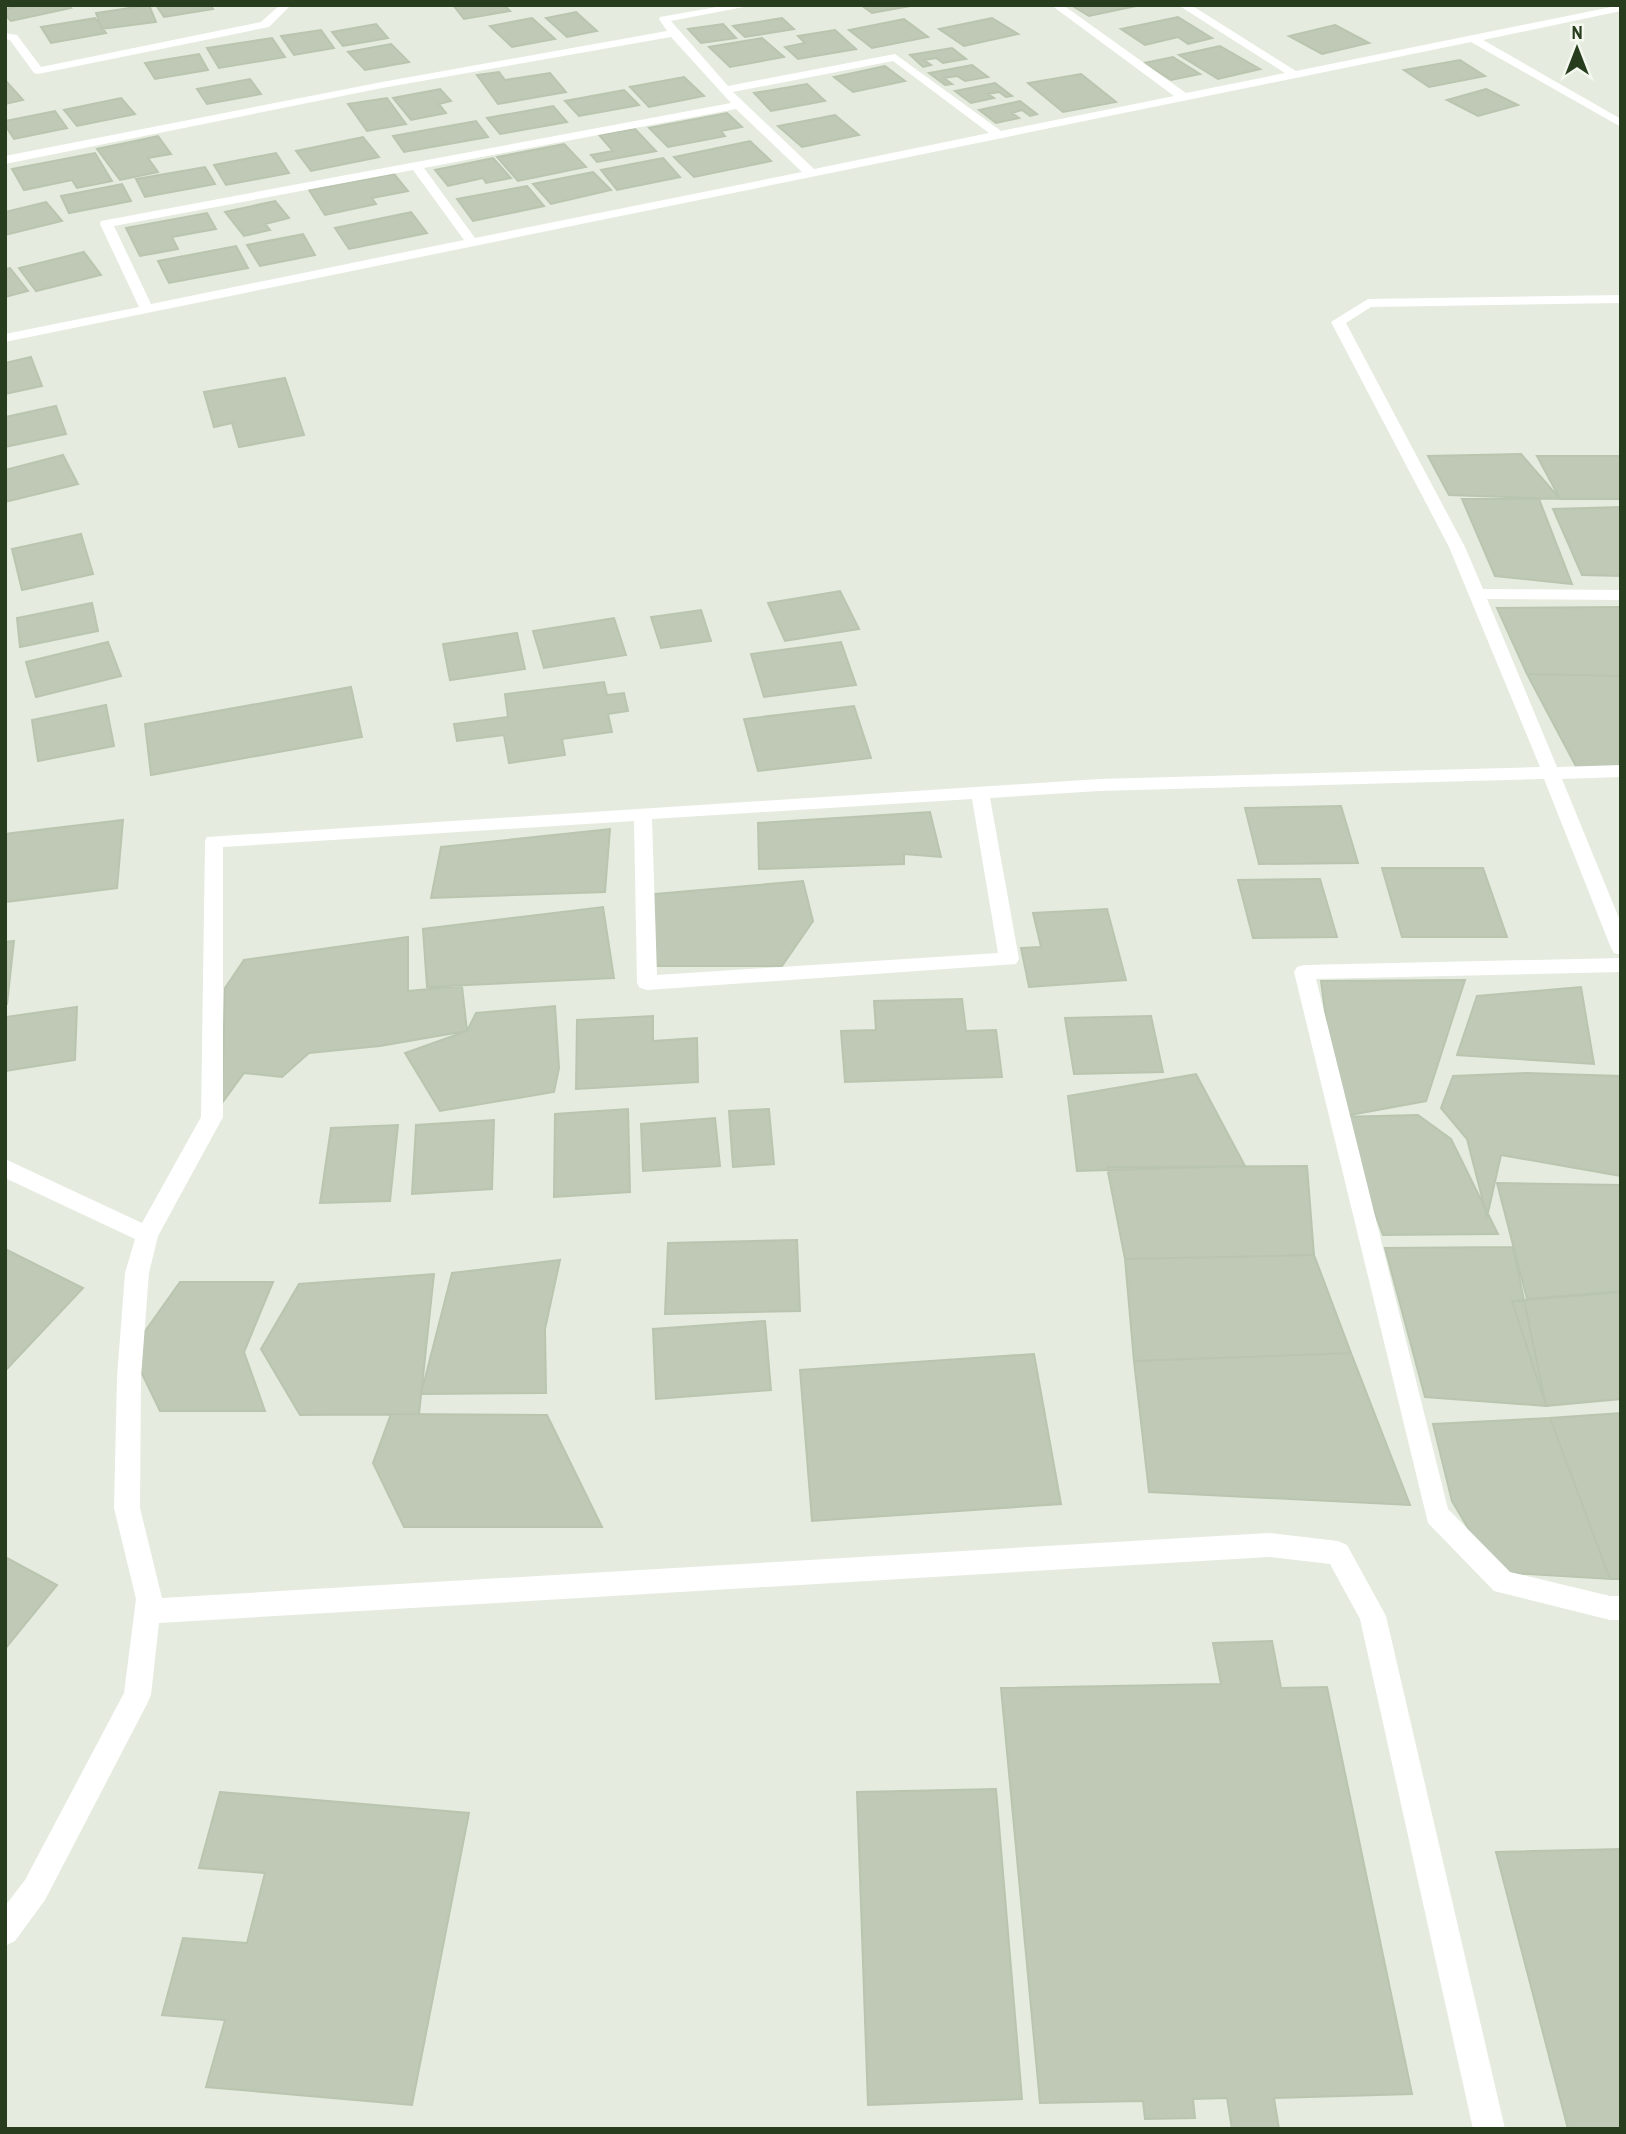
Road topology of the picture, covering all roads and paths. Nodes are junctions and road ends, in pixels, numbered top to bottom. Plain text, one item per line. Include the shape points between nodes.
1 (286, 5) edge
2 (749, 5) edge
3 (1056, 5) edge
4 (1183, 5) edge
5 (1621, 8) edge
6 (674, 33) junction
7 (5, 36) edge
8 (1474, 38) junction
9 (1295, 75) junction
10 (726, 90) junction
11 (1183, 97) junction
12 (739, 104) junction
13 (1621, 111) edge
14 (1605, 114) junction
15 (1621, 124) edge
16 (999, 135) junction
17 (5, 160) edge
18 (415, 164) junction
19 (811, 174) junction
20 (472, 243) junction
21 (1621, 299) edge
22 (147, 310) junction
23 (5, 338) edge
24 (1476, 594) junction
25 (1621, 595) edge
26 (1621, 771) edge
27 (1551, 773) junction
28 (980, 793) junction
29 (643, 814) junction
30 (1621, 948) edge
31 (1621, 965) edge
32 (5, 1168) edge
33 (147, 1236) junction
34 (1621, 1608) edge
35 (147, 1611) junction
36 (5, 1931) edge
37 (1489, 2129) edge

1 - 7 street via 265,25 38,71 13,37
2 - 6 street via 661,16
3 - 11 street
4 - 9 street
5 - 8 street
6 - 10 street
6 - 17 street
8 - 9 street
8 - 14 street
9 - 11 street
10 - 12 street
10 - 16 street via 895,57
11 - 16 street
12 - 18 street
12 - 19 street
13 - 14 street
14 - 15 street
16 - 19 street
18 - 20 street
18 - 22 street via 106,224
19 - 20 street
20 - 22 street
21 - 24 street via 1368,303 1338,322 1457,547
22 - 23 street
24 - 25 street
24 - 27 street
26 - 27 street
27 - 28 street via 1099,785
27 - 30 street
28 - 29 street
28 - 29 street via 1009,959 647,984
29 - 33 street via 214,841 212,1117
31 - 34 street via 1304,972 1437,1515 1503,1582
32 - 33 street
33 - 35 street via 137,1272 129,1377 127,1508 149,1600
35 - 36 street via 137,1695 35,1890
35 - 37 street via 1269,1545 1338,1553 1373,1616

